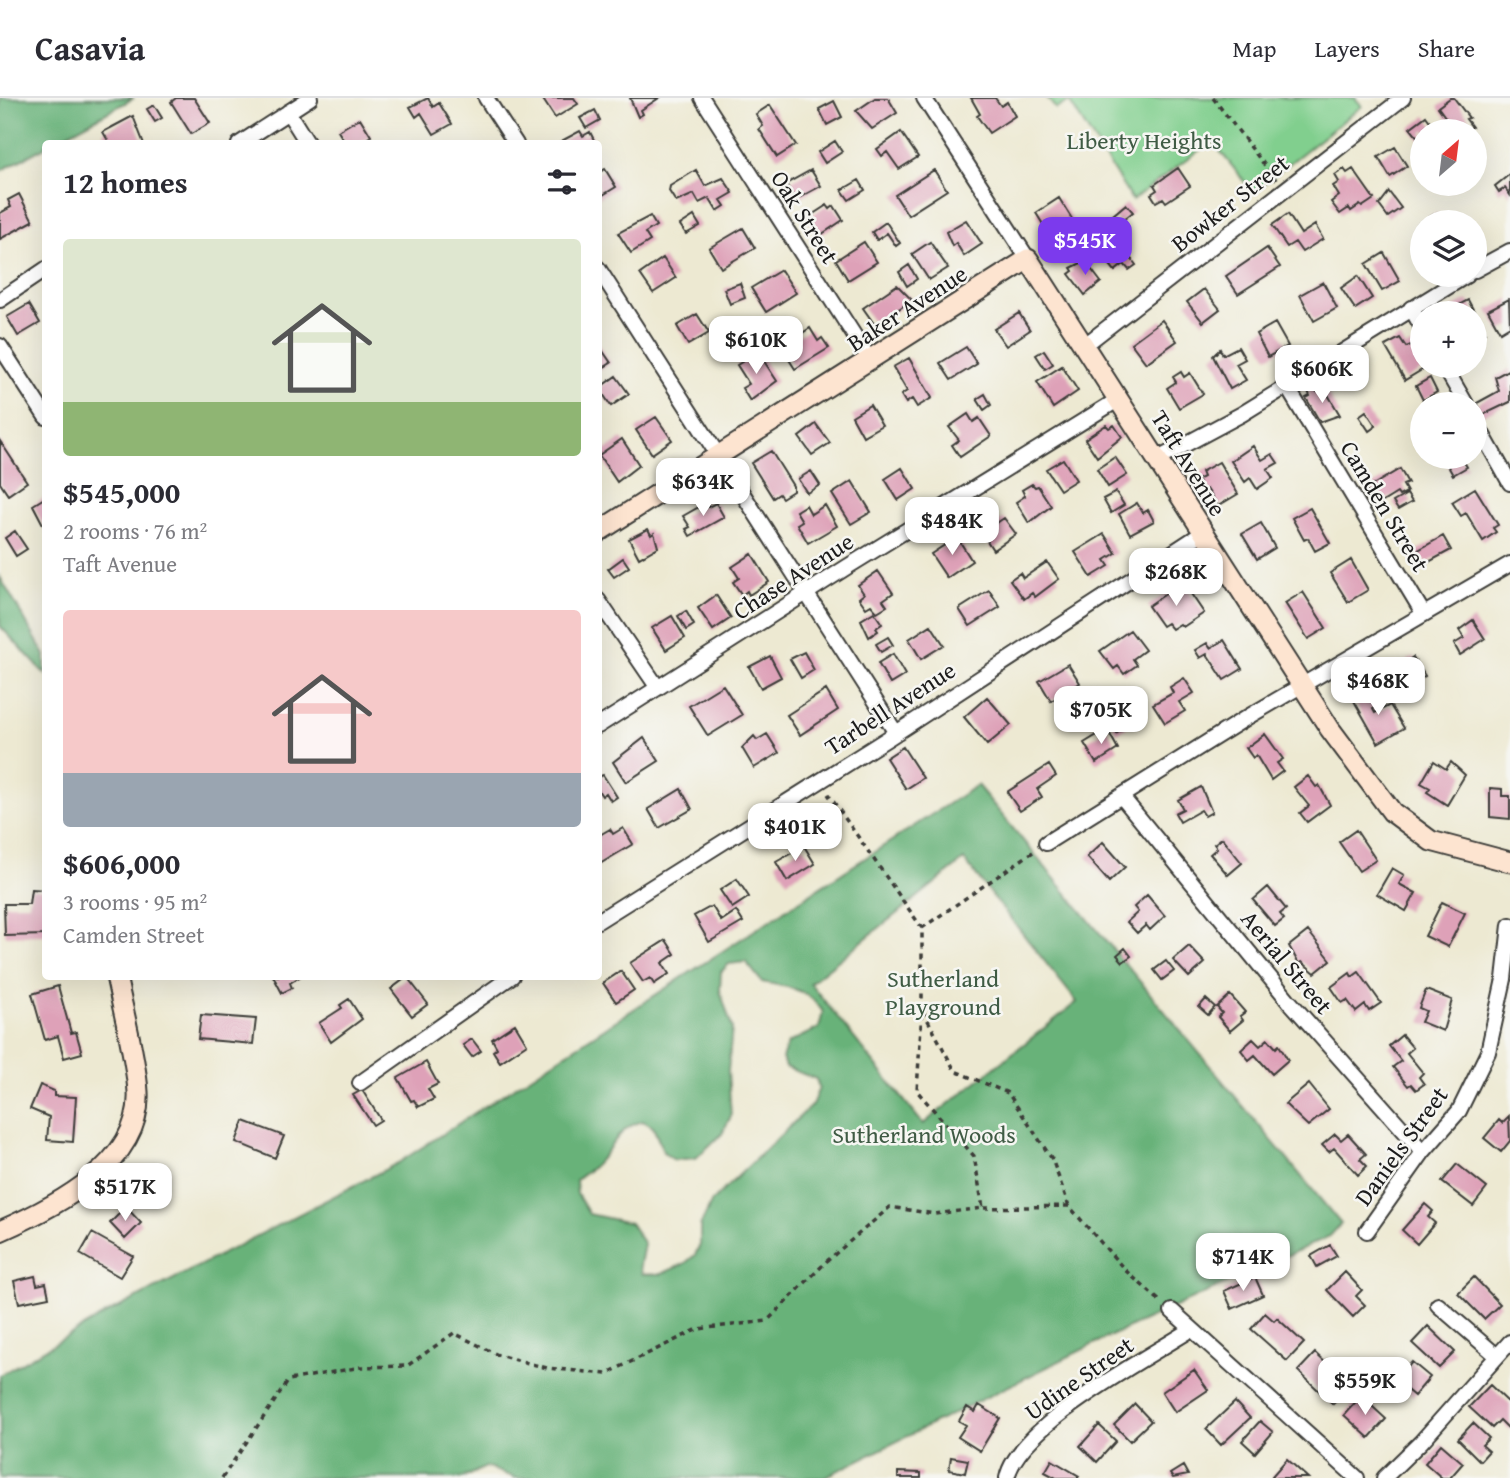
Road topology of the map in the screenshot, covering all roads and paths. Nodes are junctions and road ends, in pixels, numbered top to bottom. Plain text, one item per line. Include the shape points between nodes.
1 (310, 98) edge
2 (486, 98) edge
3 (702, 98) edge
4 (924, 98) edge
5 (1213, 98) edge
6 (1403, 98) edge
7 (288, 112) junction
8 (245, 140) edge
9 (306, 140) edge
10 (513, 140) edge
11 (1284, 190) junction
12 (1510, 251) edge
13 (1028, 259) junction
14 (1487, 263) edge
15 (42, 272) edge
16 (602, 274) edge
17 (1447, 287) edge
18 (0, 300) edge
19 (1423, 301) edge
20 (1410, 309) edge
21 (1085, 345) junction
22 (0, 346) edge
23 (870, 360) junction
24 (1286, 386) junction
25 (1119, 399) junction
26 (42, 411) edge
27 (1487, 442) edge
28 (720, 454) junction
29 (1158, 459) junction
30 (1510, 483) edge
31 (602, 529) edge
32 (1204, 532) junction
33 (1510, 564) edge
34 (808, 592) junction
35 (602, 606) edge
36 (1423, 614) junction
37 (1302, 685) junction
38 (658, 688) junction
39 (602, 723) edge
40 (896, 733) junction
41 (819, 781) junction
42 (1122, 797) junction
43 (1046, 844) joint
44 (1510, 862) edge
45 (602, 918) edge
46 (1510, 925) edge
47 (922, 928) junction
48 (117, 980) edge
49 (506, 980) edge
50 (922, 1009) junction
51 (360, 1083) dead end
52 (1423, 1152) junction
53 (1069, 1206) junction
54 (983, 1208) junction
55 (0, 1231) edge
56 (1367, 1231) dead end
57 (1437, 1305) dead end
58 (1172, 1311) joint
59 (1192, 1329) junction
60 (1510, 1342) edge
61 (1497, 1356) junction
62 (222, 1478) edge
63 (1007, 1478) edge
64 (1357, 1478) edge
65 (1384, 1478) edge

1 - 7 street
2 - 10 street
3 - 23 street, Oak Street
4 - 13 street, Taft Avenue
5 - 11 path
6 - 11 street, Bowker Street
7 - 8 street
7 - 9 street
11 - 21 street, Bowker Street
12 - 14 street
13 - 21 street, Taft Avenue
13 - 23 street, Baker Avenue
15 - 18 street
16 - 28 street
17 - 19 street
20 - 24 street
21 - 25 street, Taft Avenue
22 - 26 street
23 - 28 street, Baker Avenue
24 - 29 street
24 - 36 street, Camden Street
25 - 29 street, Taft Avenue
25 - 34 street, Chase Avenue
27 - 30 street
28 - 31 street, Baker Avenue
28 - 34 street
29 - 32 street, Taft Avenue
32 - 37 street, Taft Avenue
32 - 40 street, Tarbell Avenue
33 - 36 street
34 - 38 street, Chase Avenue
34 - 40 street
35 - 38 street
36 - 37 street
37 - 42 street
37 - 44 street, Taft Avenue via 1392,812 1431,841
38 - 39 street, Chase Avenue
40 - 41 street, Tarbell Avenue
41 - 45 street, Tarbell Avenue
41 - 47 path
42 - 43 street
42 - 52 street, Aerial Street via 1289,1001
43 - 47 path
46 - 52 street, Daniels Street via 1488,1052 1459,1111
47 - 50 path
48 - 55 street via 138,1093 135,1123 119,1151 79,1191
49 - 51 street
50 - 53 path via 955,1071 1008,1093 1052,1159
50 - 54 path via 917,1091 974,1156
52 - 56 street, Daniels Street
53 - 54 path
53 - 58 path via 1125,1270
54 - 62 path via 935,1214 890,1207 767,1321 698,1329 606,1374 547,1368 498,1355 454,1334 407,1366 361,1367 289,1380
57 - 61 street
58 - 59 street
59 - 63 street, Udine Street via 1041,1428 1017,1453
59 - 64 street
60 - 61 street
61 - 65 street

